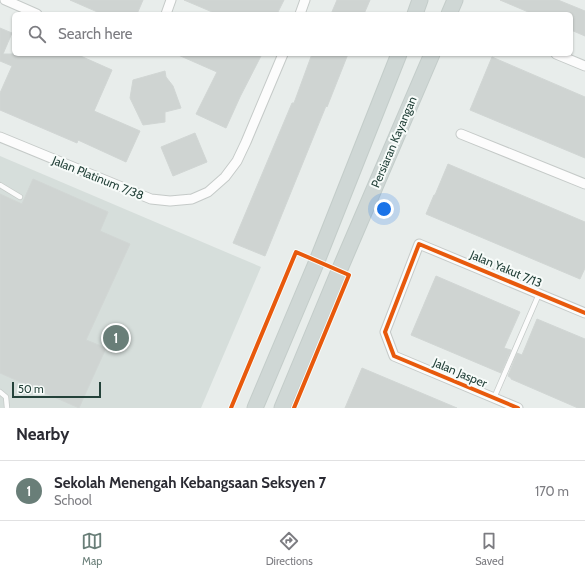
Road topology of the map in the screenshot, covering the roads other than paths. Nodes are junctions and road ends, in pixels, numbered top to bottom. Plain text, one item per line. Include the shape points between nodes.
1 (5, 0) edge
2 (171, 0) edge
3 (305, 0) edge
4 (420, 0) edge
5 (455, 0) edge
6 (32, 12) edge
7 (167, 12) edge
8 (301, 12) edge
9 (416, 12) edge
10 (450, 12) edge
11 (282, 56) edge
12 (398, 56) edge
13 (431, 56) edge
14 (561, 56) edge
15 (585, 66) edge
16 (461, 134) dead end
17 (0, 137) edge
18 (585, 184) edge
19 (0, 185) edge
20 (20, 197) dead end
21 (539, 294) junction
22 (585, 313) edge
23 (394, 356) joint
24 (0, 392) edge
25 (494, 398) junction
26 (7, 408) edge
27 (255, 408) edge
28 (282, 408) edge
29 (518, 408) edge

1 - 6 street
2 - 7 street
3 - 8 street
4 - 9 main road
5 - 10 main road
11 - 17 street, Jalan Platinum 7/38 via 237,161 225,177 208,192 192,199 151,199
12 - 27 main road via 317,261
13 - 28 main road, Persiaran Kayangan
14 - 15 street
16 - 18 street
19 - 20 lane
21 - 22 street, Jalan Yakut 7/13
21 - 23 street, Jalan Yakut 7/13 via 419,244 385,332
21 - 25 lane
23 - 25 street, Jalan Jasper
24 - 26 lane via 6,398
25 - 29 street, Jalan Jasper

